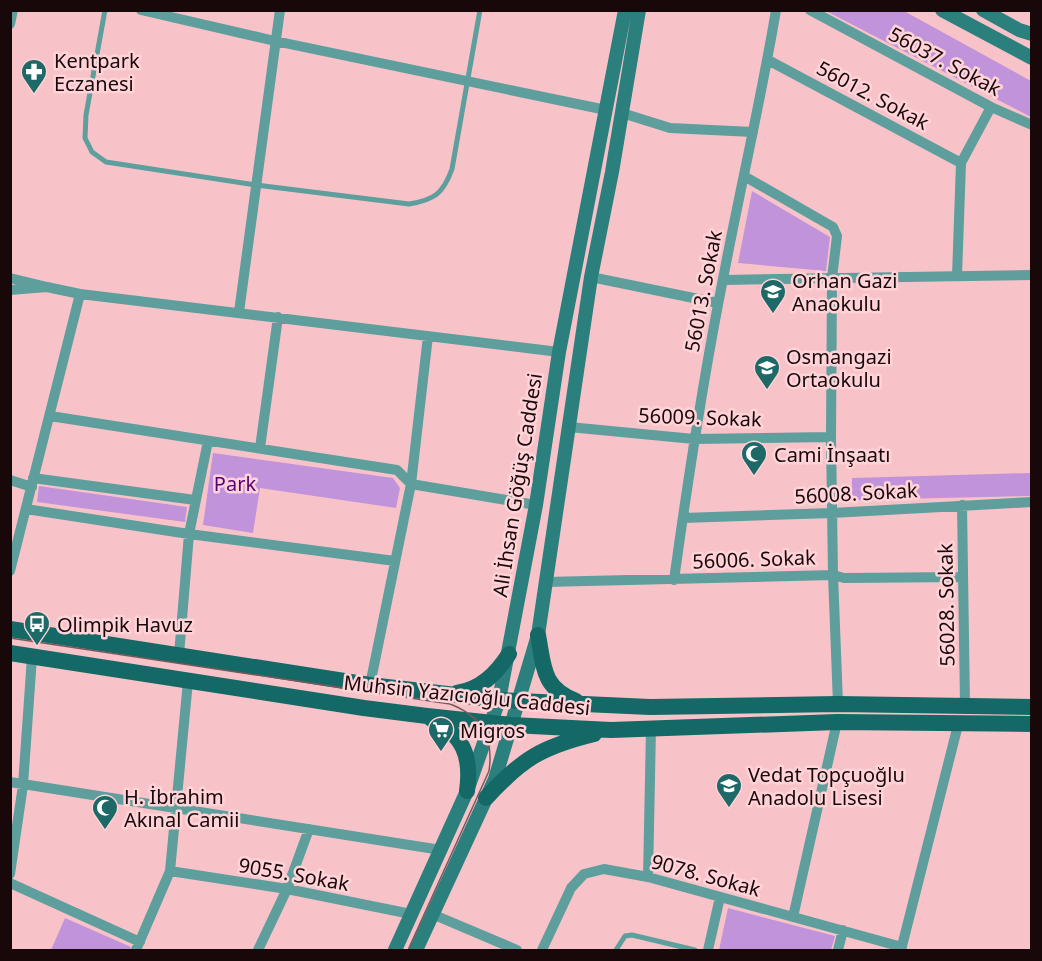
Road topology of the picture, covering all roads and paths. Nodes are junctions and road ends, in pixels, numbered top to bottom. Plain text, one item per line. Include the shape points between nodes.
1 (13, 10) edge
2 (105, 10) edge
3 (141, 10) edge
4 (280, 10) edge
5 (480, 10) edge
6 (625, 10) edge
7 (639, 10) edge
8 (776, 10) edge
9 (810, 10) edge
10 (942, 10) edge
11 (983, 10) edge
12 (10, 24) edge
13 (1032, 34) edge
14 (275, 41) junction
15 (1032, 58) edge
16 (768, 60) junction
17 (468, 81) junction
18 (992, 106) junction
19 (606, 110) junction
20 (622, 113) junction
21 (1032, 126) edge
22 (753, 132) junction
23 (961, 163) junction
24 (744, 176) junction
25 (256, 185) junction
26 (10, 270) edge
27 (1032, 275) edge
28 (957, 276) junction
29 (591, 277) junction
30 (10, 278) edge
31 (832, 278) junction
32 (723, 280) junction
33 (24, 282) junction
34 (47, 288) junction
35 (10, 290) edge
36 (80, 294) junction
37 (718, 303) junction
38 (239, 312) junction
39 (278, 317) junction
40 (428, 336) junction
41 (559, 352) junction
42 (50, 416) junction
43 (569, 427) junction
44 (831, 437) junction
45 (694, 439) junction
46 (208, 441) junction
47 (260, 448) junction
48 (10, 480) edge
49 (32, 483) junction
50 (411, 484) junction
51 (195, 500) junction
52 (1032, 502) edge
53 (962, 505) junction
54 (536, 506) junction
55 (26, 509) junction
56 (832, 513) junction
57 (683, 518) junction
58 (189, 534) junction
59 (395, 561) junction
60 (10, 571) edge
61 (833, 575) junction
62 (963, 577) junction
63 (674, 580) junction
64 (545, 582) junction
65 (10, 629) edge
66 (538, 635) junction
67 (10, 653) edge
68 (508, 654) junction
69 (179, 655) junction
70 (32, 657) junction
71 (188, 681) junction
72 (370, 685) junction
73 (448, 695) junction
74 (499, 700) junction
75 (519, 701) junction
76 (582, 704) junction
77 (838, 705) junction
78 (965, 705) junction
79 (1032, 707) edge
80 (427, 716) junction
81 (837, 722) junction
82 (492, 723) junction
83 (958, 724) junction
84 (1032, 724) edge
85 (512, 725) junction
86 (651, 728) junction
87 (610, 730) junction
88 (10, 782) edge
89 (23, 785) junction
90 (467, 791) junction
91 (486, 798) junction
92 (174, 808) junction
93 (309, 829) junction
94 (441, 850) junction
95 (170, 871) junction
96 (10, 874) edge
97 (648, 877) junction
98 (10, 883) edge
99 (287, 889) junction
100 (720, 897) junction
101 (411, 914) junction
102 (432, 914) junction
103 (793, 917) junction
104 (843, 930) junction
105 (138, 946) edge
106 (901, 949) edge
107 (543, 950) edge
108 (258, 951) edge
109 (395, 951) edge
110 (416, 951) edge
111 (517, 951) edge
112 (616, 951) edge
113 (695, 951) edge
114 (708, 951) edge
115 (838, 951) edge

1 - 12 street
2 - 25 lane via 86,115 85,138 92,152 106,162
3 - 14 street
4 - 14 street
5 - 17 lane
6 - 19 main road, Ali İhsan Göğüş Caddesi
7 - 20 main road
8 - 16 street, 56013. Sokak
9 - 18 street, 56037. Sokak
10 - 15 main road
11 - 13 main road
14 - 17 street
14 - 25 street
16 - 22 street, 56013. Sokak
16 - 23 street, 56012. Sokak
17 - 19 street
17 - 25 lane via 452,169 447,183 426,201 401,203
18 - 21 street, 56037. Sokak
18 - 23 street
19 - 41 main road, Ali İhsan Göğüş Caddesi
20 - 22 street via 670,128
20 - 29 main road
22 - 24 street, 56013. Sokak
23 - 28 street
24 - 31 street via 833,227 837,236
24 - 32 street, 56013. Sokak
25 - 38 street
26 - 33 street
27 - 28 street
28 - 31 street
29 - 37 street
29 - 43 main road
30 - 33 street
31 - 32 street
31 - 44 street
32 - 37 street, 56013. Sokak
33 - 34 street
34 - 35 street
34 - 36 street
36 - 38 street
36 - 42 street
37 - 45 street, 56013. Sokak
38 - 39 street
39 - 40 street
39 - 47 street
40 - 41 street
40 - 50 street
41 - 54 main road, Ali İhsan Göğüş Caddesi
42 - 46 street
42 - 49 street
43 - 45 street, 56009. Sokak
43 - 64 main road
44 - 45 street, 56009. Sokak
44 - 56 street
45 - 57 street, 56013. Sokak
46 - 47 street
46 - 51 street
47 - 50 street via 397,470
48 - 49 street
49 - 51 street
49 - 55 street
50 - 54 street
50 - 59 street
51 - 58 street
52 - 53 street, 56008. Sokak
53 - 56 street, 56008. Sokak
53 - 62 street, 56028. Sokak
54 - 68 main road, Ali İhsan Göğüş Caddesi
55 - 58 street
55 - 60 street
56 - 57 street, 56008. Sokak
56 - 61 street
57 - 63 street, 56013. Sokak
58 - 59 street
58 - 69 street
59 - 72 street
61 - 62 street, 56006. Sokak
61 - 63 street, 56006. Sokak
61 - 77 street
62 - 78 street, 56028. Sokak
63 - 64 street, 56006. Sokak
64 - 66 main road
65 - 69 main road, Muhsin Yazıcıoğlu Caddesi
66 - 75 main road
66 - 76 main road via 549,683 560,695
67 - 70 main road, Muhsin Yazıcıoğlu Caddesi
68 - 73 main road via 484,683
68 - 74 main road, Ali İhsan Göğüş Caddesi
69 - 72 main road, Muhsin Yazıcıoğlu Caddesi
70 - 71 main road, Muhsin Yazıcıoğlu Caddesi
70 - 89 street
71 - 80 main road, Muhsin Yazıcıoğlu Caddesi
71 - 92 street
72 - 73 main road, Muhsin Yazıcıoğlu Caddesi
73 - 74 main road, Muhsin Yazıcıoğlu Caddesi
74 - 75 main road, Muhsin Yazıcıoğlu Caddesi
74 - 82 main road, Ali İhsan Göğüş Caddesi
75 - 76 main road, Muhsin Yazıcıoğlu Caddesi
75 - 85 main road
76 - 77 main road, Muhsin Yazıcıoğlu Caddesi
77 - 78 main road, Muhsin Yazıcıoğlu Caddesi
78 - 79 main road, Muhsin Yazıcıoğlu Caddesi
80 - 82 main road, Muhsin Yazıcıoğlu Caddesi
80 - 90 main road via 444,725 466,754 470,773
81 - 83 main road, Muhsin Yazıcıoğlu Caddesi
81 - 86 main road, Muhsin Yazıcıoğlu Caddesi
81 - 103 street
82 - 85 main road, Muhsin Yazıcıoğlu Caddesi
82 - 90 main road, Ali İhsan Göğüş Caddesi
83 - 84 main road, Muhsin Yazıcıoğlu Caddesi
83 - 106 street
85 - 87 main road, Muhsin Yazıcıoğlu Caddesi
85 - 91 main road
86 - 87 main road, Muhsin Yazıcıoğlu Caddesi
86 - 97 street
87 - 91 main road via 544,749 521,763
88 - 89 street
89 - 92 street
89 - 96 street
90 - 94 main road, Ali İhsan Göğüş Caddesi
91 - 102 main road
92 - 93 street
92 - 95 street
93 - 94 street
93 - 99 street
94 - 101 main road, Ali İhsan Göğüş Caddesi
95 - 99 street, 9055. Sokak
95 - 105 street
97 - 100 street, 9078. Sokak
97 - 107 street, 9078. Sokak via 604,869 584,874 571,888
98 - 105 street
99 - 101 street, 9055. Sokak
99 - 108 street
100 - 103 street, 9078. Sokak
100 - 114 street
101 - 109 main road, Ali İhsan Göğüş Caddesi
102 - 110 main road
102 - 111 street
103 - 104 street, 9078. Sokak
104 - 106 street, 9078. Sokak
104 - 115 street
112 - 113 lane via 625,936 632,935

